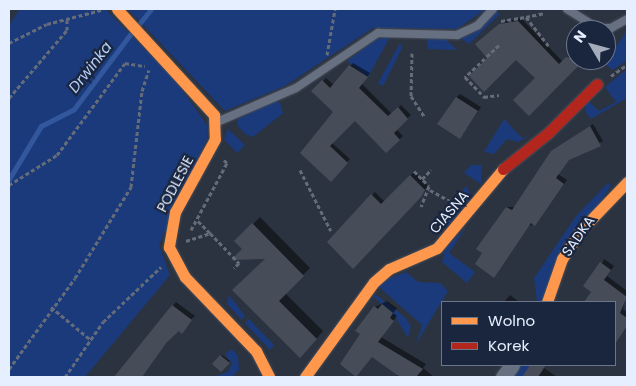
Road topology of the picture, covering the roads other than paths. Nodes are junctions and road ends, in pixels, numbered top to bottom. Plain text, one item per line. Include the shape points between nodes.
1 (493, 9) edge
2 (567, 9) edge
3 (119, 11) edge
4 (627, 19) edge
5 (596, 84) dead end
6 (217, 122) junction
7 (627, 182) edge
8 (547, 301) edge
9 (511, 366) edge
10 (269, 377) edge
11 (305, 377) edge
12 (503, 377) edge

1 - 6 lane via 478,25 457,35 378,33 296,88
2 - 4 lane via 598,28 610,28
3 - 6 street via 204,99
5 - 11 street, CIASNA via 548,133 511,159 438,248 390,269 374,282
6 - 10 street, PODLESIE via 213,146 169,228 172,257 256,351
7 - 8 street, SADKA via 604,202 570,245
9 - 12 street

